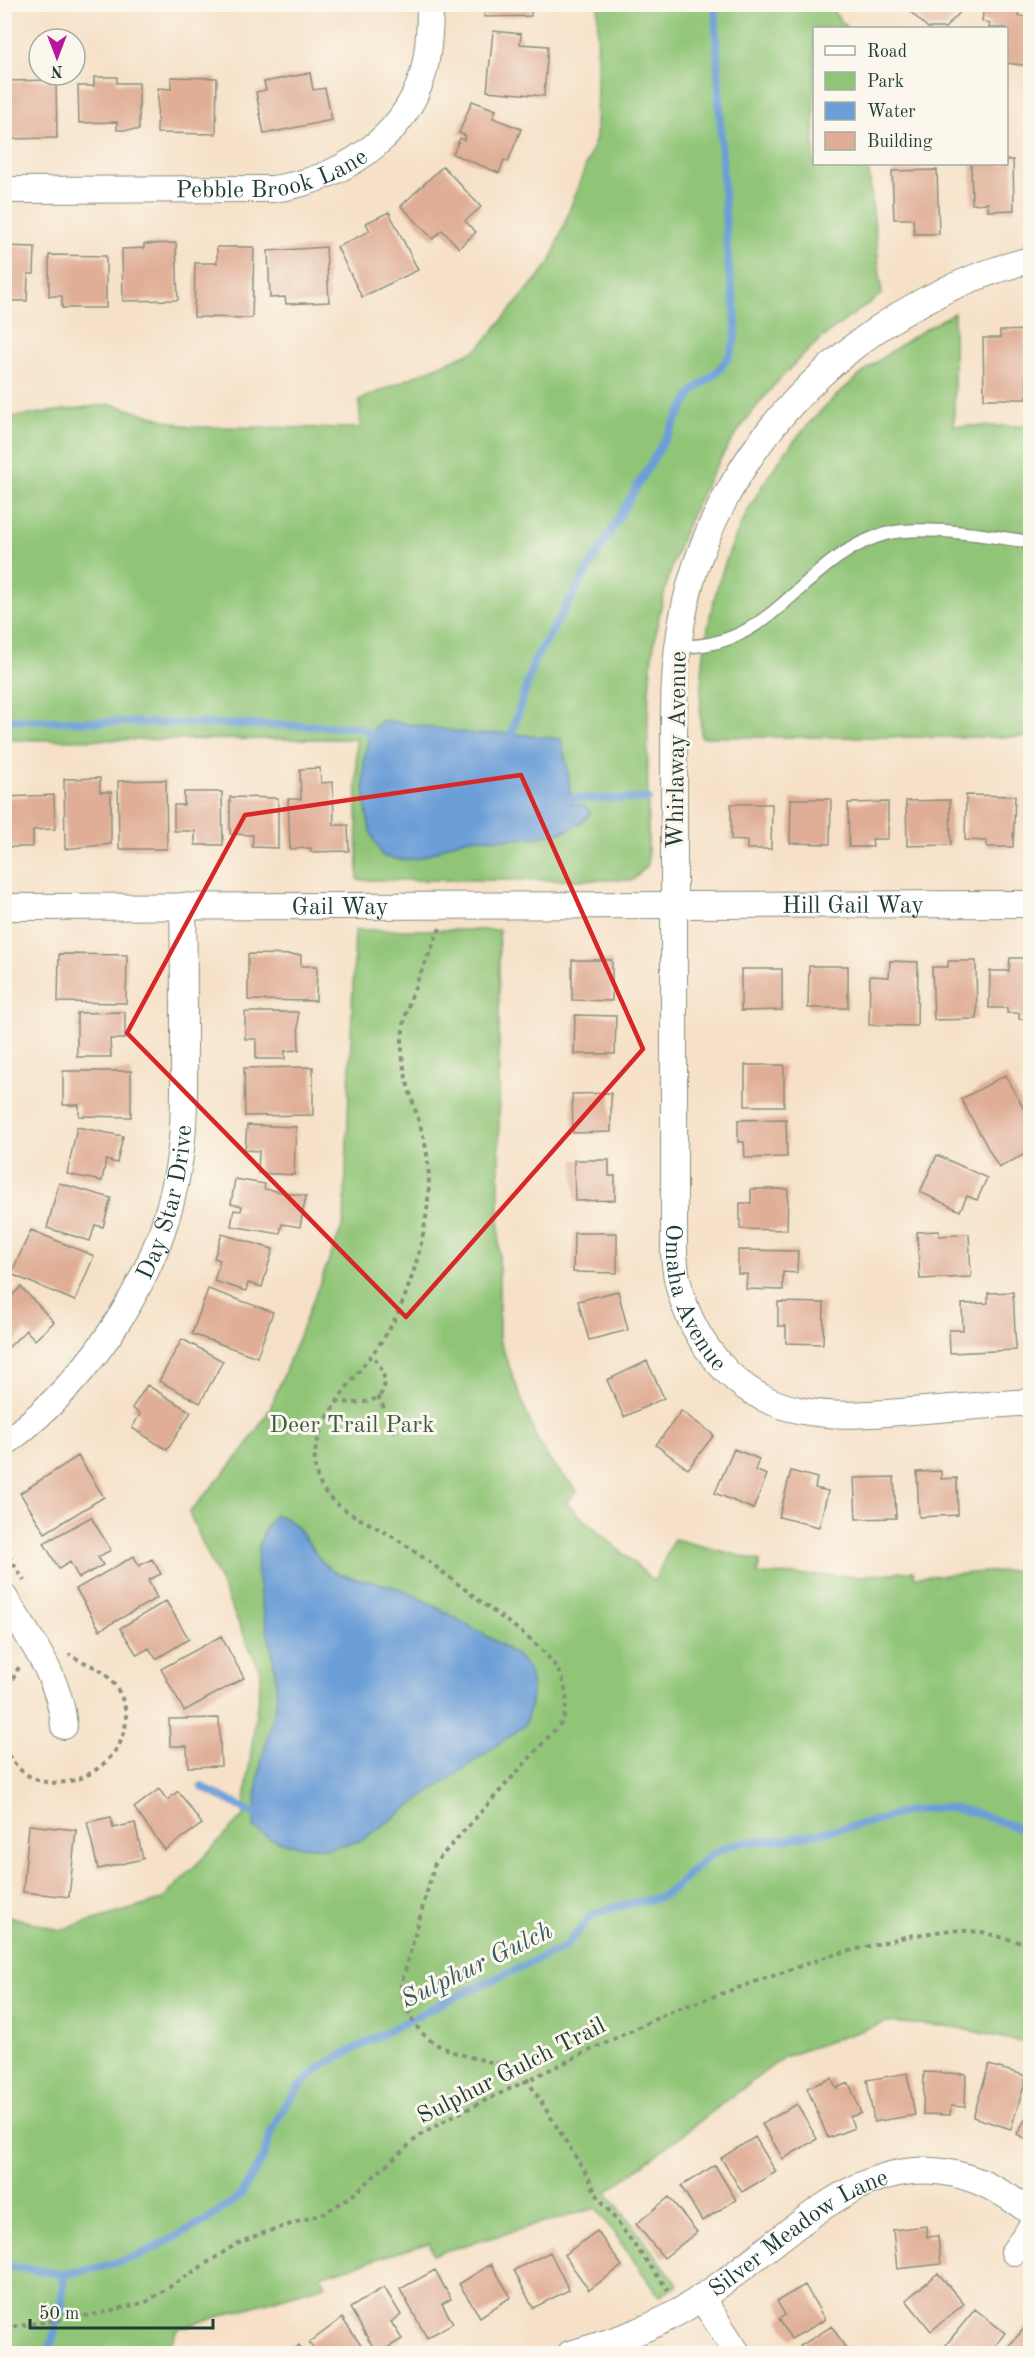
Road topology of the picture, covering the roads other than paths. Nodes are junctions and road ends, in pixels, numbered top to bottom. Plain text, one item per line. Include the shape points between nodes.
1 (430, 4) edge
2 (4, 190) edge
3 (1030, 260) edge
4 (1030, 542) edge
5 (678, 646) junction
6 (674, 904) junction
7 (1030, 904) edge
8 (183, 906) junction
9 (4, 907) edge
10 (1030, 1402) edge
11 (4, 1444) edge
12 (4, 1597) edge
13 (64, 1726) dead end
14 (1030, 2212) edge
15 (1030, 2229) edge
16 (1014, 2252) dead end
17 (701, 2297) junction
18 (570, 2354) edge
19 (738, 2354) edge

1 - 2 street, Pebble Brook Lane via 425,64 408,107 375,145 328,176 273,189
3 - 5 street, Whirlaway Avenue via 964,282 904,311 853,347 797,399 751,456 712,525 694,572
4 - 5 lane via 913,531 886,534 841,556 747,632 716,645
5 - 6 street, Whirlaway Avenue via 674,707
6 - 7 street, Hill Gail Way
6 - 8 street, Gail Way
6 - 10 street, Omaha Avenue via 675,1271 687,1314 710,1352 753,1391 779,1405 818,1415 855,1416
8 - 9 street, Gail Way
8 - 11 street, Day Star Drive via 183,1133 175,1184 155,1250 129,1304 82,1371 41,1414
12 - 13 street via 52,1676 60,1696
14 - 17 street, Silver Meadow Lane via 980,2182 954,2173 917,2170 887,2174 829,2203
15 - 16 street
17 - 18 street, Silver Meadow Lane via 649,2326
17 - 19 street

